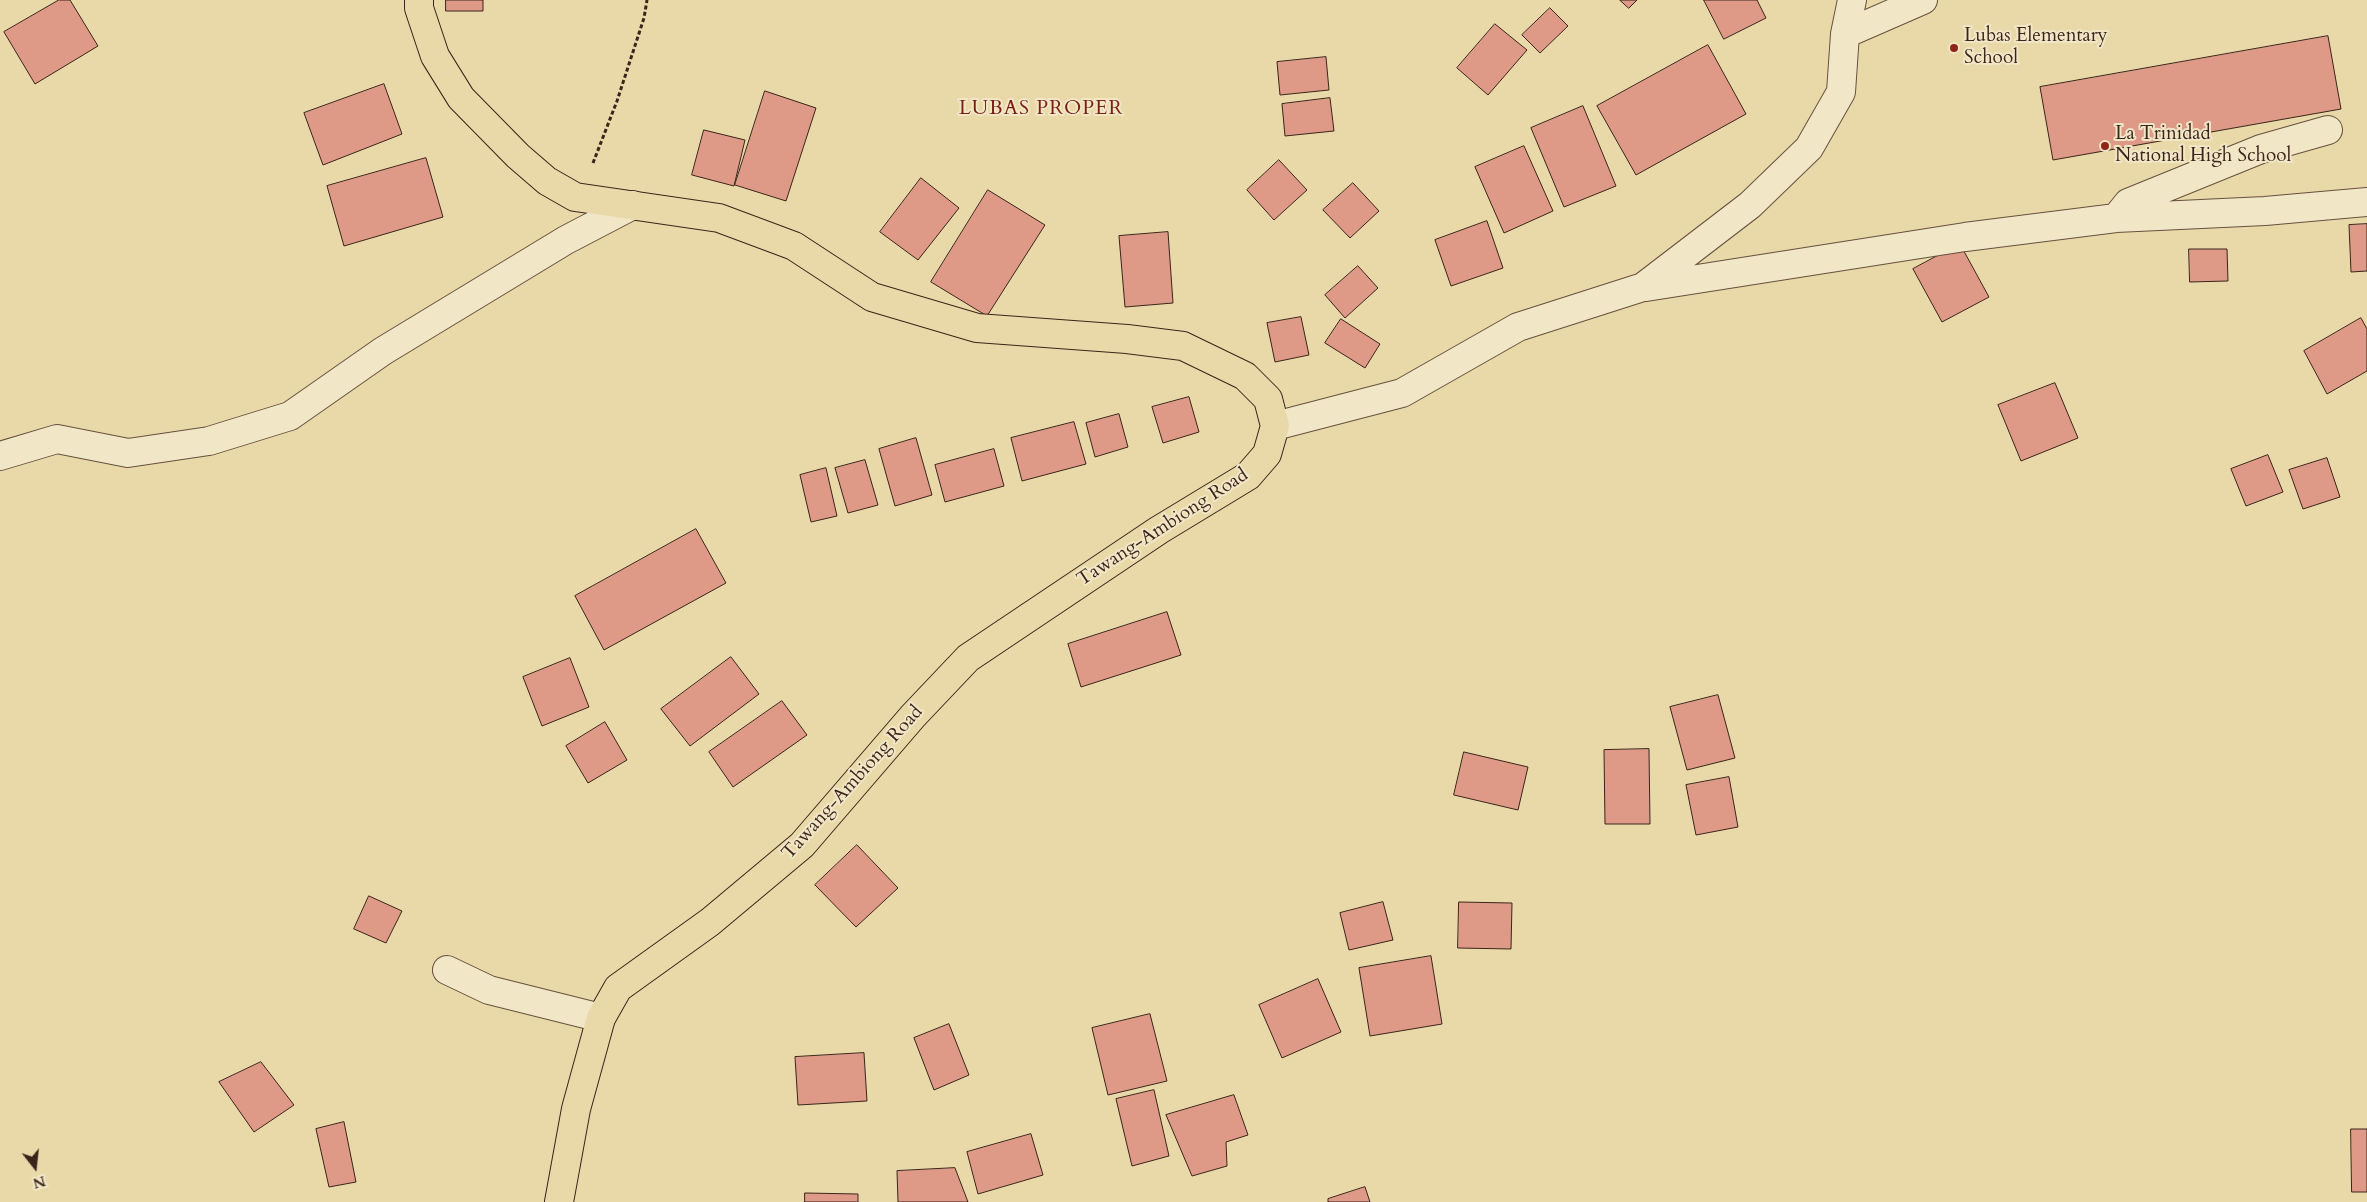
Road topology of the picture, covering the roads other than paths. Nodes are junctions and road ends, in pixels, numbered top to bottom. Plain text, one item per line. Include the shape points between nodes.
1 (419, 0) edge
2 (1852, 0) edge
3 (1923, 0) edge
4 (1845, 34) junction
5 (2328, 130) dead end
6 (2367, 202) edge
7 (633, 205) junction
8 (2116, 218) junction
9 (1642, 287) junction
10 (1275, 426) junction
11 (0, 456) edge
12 (447, 970) dead end
13 (601, 1018) junction
14 (559, 1202) edge

1 - 7 main road via 435,56 461,98 518,156 547,181 575,197
2 - 4 street
3 - 4 street
4 - 9 street via 1841,92 1809,148 1750,205
5 - 8 street via 2261,149 2128,203
6 - 8 street
7 - 10 main road via 720,218 794,246 872,297 978,328 1182,346 1245,376 1268,399
7 - 11 street via 566,240 383,351 290,416 209,441 128,453 57,439
8 - 9 street via 1965,237
9 - 10 street via 1518,327 1402,393
10 - 13 main road, Tawang-Ambiong Road via 1267,454 1248,476 1159,530 968,658 913,716 802,845 710,922 618,988
12 - 13 street via 489,990
13 - 14 main road, Tawang-Ambiong Road via 576,1109

